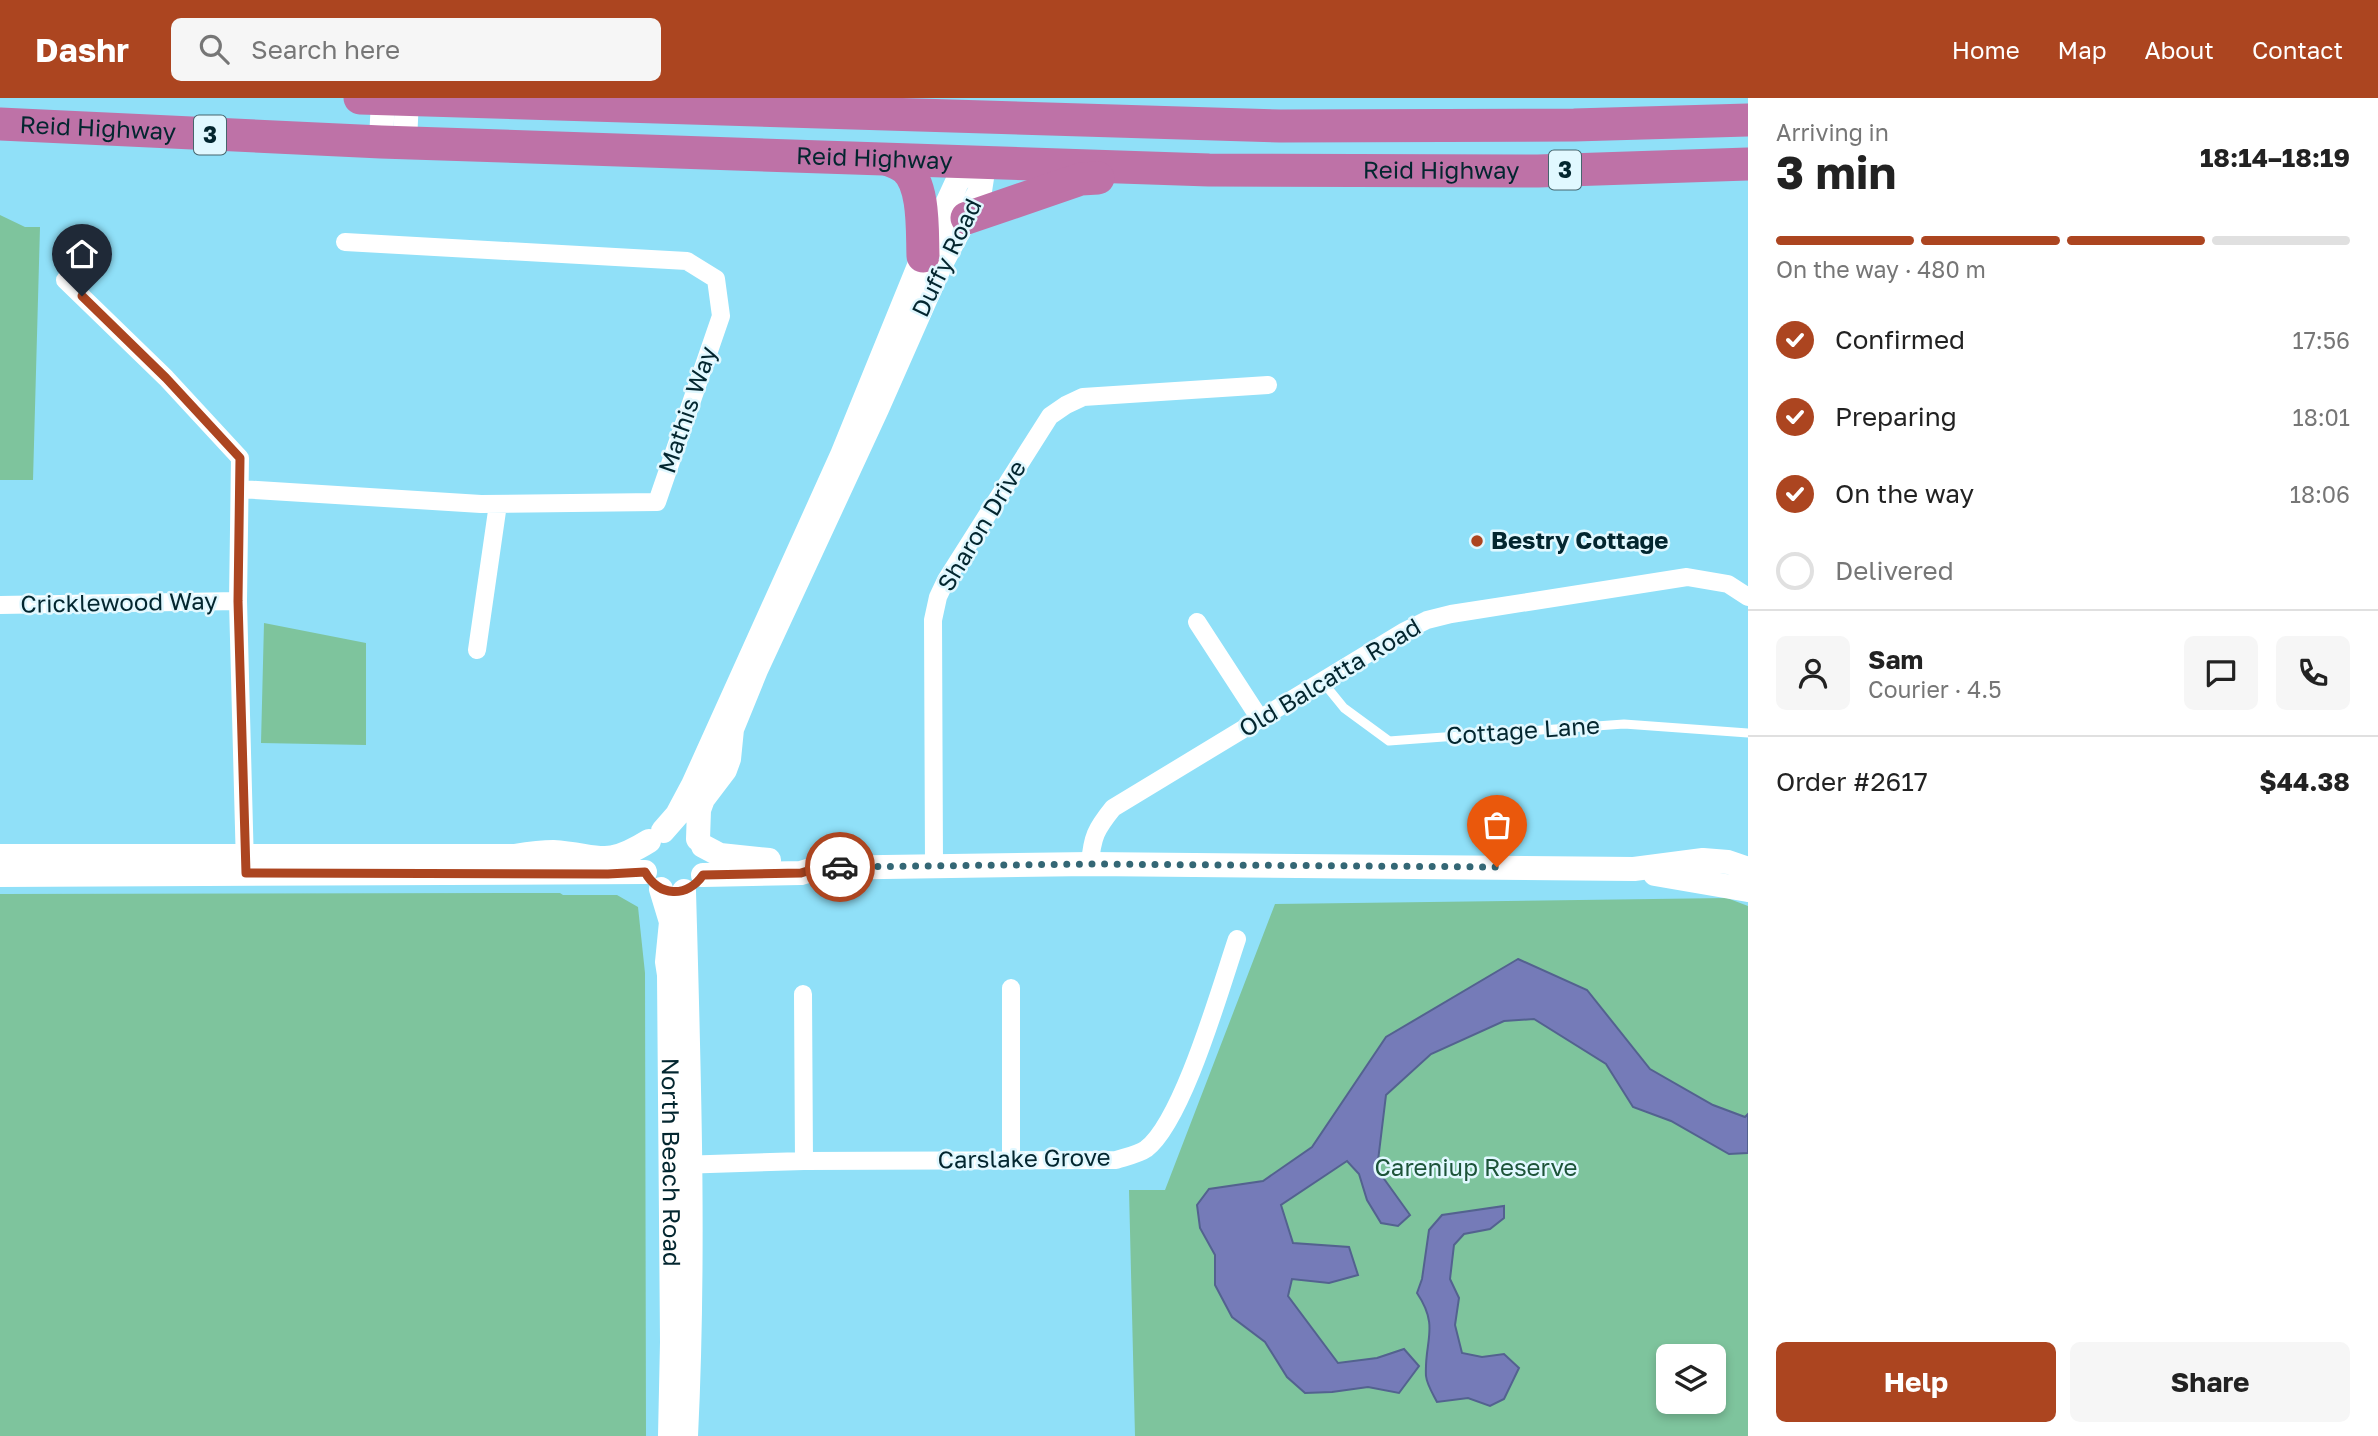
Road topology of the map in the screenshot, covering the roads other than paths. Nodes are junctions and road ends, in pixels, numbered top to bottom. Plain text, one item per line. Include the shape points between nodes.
1 (360, 98) edge
2 (395, 99) edge
3 (933, 115) junction
4 (1748, 120) edge
5 (1048, 121) junction
6 (0, 124) edge
7 (393, 142) junction
8 (889, 160) junction
9 (978, 162) junction
10 (1748, 164) edge
11 (1209, 170) junction
12 (967, 218) junction
13 (345, 242) dead end
14 (923, 256) junction
15 (65, 280) dead end
16 (1268, 385) dead end
17 (240, 489) junction
18 (498, 504) junction
19 (1748, 597) edge
20 (238, 601) junction
21 (0, 605) edge
22 (1196, 622) dead end
23 (477, 650) dead end
24 (1321, 680) junction
25 (1261, 719) junction
26 (1748, 733) edge
27 (656, 836) junction
28 (700, 843) junction
29 (0, 856) edge
30 (245, 864) junction
31 (1090, 864) junction
32 (934, 866) junction
33 (817, 868) junction
34 (1633, 869) junction
35 (1748, 869) edge
36 (0, 875) edge
37 (673, 882) junction
38 (1748, 890) edge
39 (1237, 939) dead end
40 (1011, 988) dead end
41 (803, 994) dead end
42 (1011, 1160) junction
43 (804, 1161) junction
44 (679, 1165) junction
45 (670, 1436) edge
46 (686, 1436) edge

1 - 2 highway, Reid Highway / 3
2 - 3 highway, Reid Highway / 3
2 - 7 main road
3 - 5 highway, Reid Highway / 3
3 - 9 highway via 973,137 979,149
4 - 5 highway, Reid Highway / 3 via 1308,126
5 - 9 highway via 1006,134
6 - 7 highway, Reid Highway / 3
7 - 8 highway, Reid Highway / 3
8 - 9 highway, Reid Highway / 3
8 - 14 highway via 906,168 913,180 922,210
9 - 11 highway, Reid Highway / 3
9 - 12 main road, Duffy Road via 980,191
9 - 14 main road, Duffy Road via 957,183
10 - 11 highway, Reid Highway / 3 via 1538,171
11 - 12 highway via 1081,179
12 - 28 main road, Duffy Road via 941,264 756,670 732,729 725,770 699,810
13 - 18 street, Mathis Way via 687,261 716,279 721,316 657,502
14 - 27 main road, Duffy Road via 842,456 693,785 677,815
15 - 17 street via 240,458
16 - 32 street, Sharon Drive via 1083,397 1050,416 938,597 933,621
17 - 18 street, Mathis Way
17 - 20 street
18 - 23 street
19 - 24 street, Old Balcatta Road via 1728,584 1687,577 1451,614 1405,631
20 - 21 street, Cricklewood Way
20 - 30 street
22 - 25 street
24 - 25 street, Old Balcatta Road
24 - 26 lane, Cottage Lane via 1343,708 1389,741 1624,724
25 - 31 street, Old Balcatta Road via 1113,808 1098,825
27 - 28 main road via 682,830
27 - 30 main road via 627,855 598,859 551,852
27 - 37 main road via 643,856
28 - 33 main road via 720,855 799,862
28 - 37 main road, Duffy Road via 706,855
29 - 30 main road
30 - 36 main road
30 - 37 main road
31 - 32 main road
31 - 34 main road
32 - 33 main road
33 - 37 main road
34 - 35 main road via 1703,860
34 - 38 main road
37 - 44 main road, North Beach Road via 667,962
39 - 42 street, Carslake Grove via 1168,1124 1146,1149 1116,1160
40 - 42 street
41 - 43 street
42 - 43 street, Carslake Grove
43 - 44 street, Carslake Grove
44 - 45 main road, North Beach Road
44 - 46 main road, North Beach Road via 689,1343

